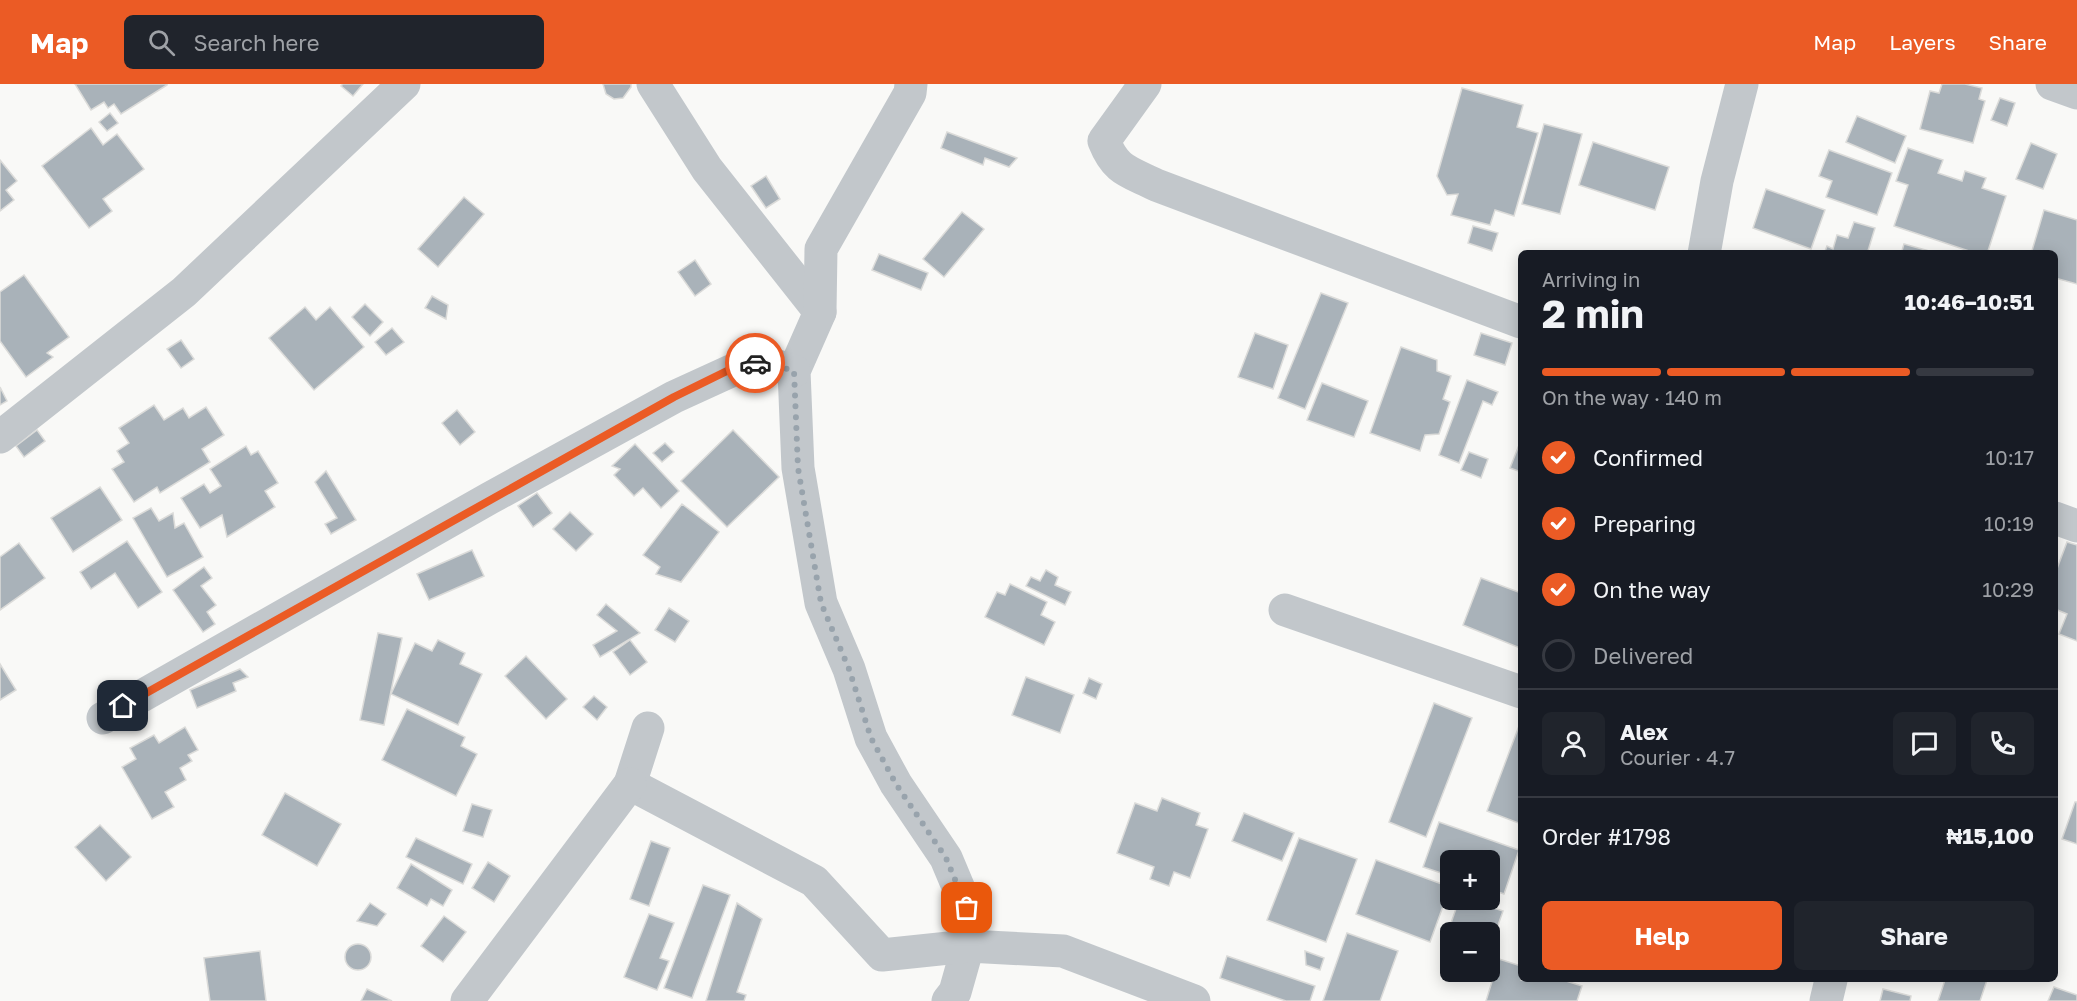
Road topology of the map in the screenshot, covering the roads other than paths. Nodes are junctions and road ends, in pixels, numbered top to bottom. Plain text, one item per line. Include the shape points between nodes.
1 (404, 84) edge
2 (653, 84) edge
3 (911, 84) edge
4 (1144, 84) edge
5 (1742, 84) edge
6 (2052, 84) edge
7 (2077, 93) edge
8 (1705, 250) edge
9 (820, 312) junction
10 (1518, 321) edge
11 (794, 371) junction
12 (0, 437) edge
13 (2058, 519) edge
14 (2077, 526) edge
15 (1286, 609) dead end
16 (1518, 691) edge
17 (102, 718) dead end
18 (648, 728) dead end
19 (630, 784) junction
20 (968, 946) junction
21 (1831, 982) edge
22 (467, 1001) edge
23 (948, 1001) edge
24 (1194, 1001) edge
25 (1826, 1001) edge

1 - 12 street via 191,286
2 - 9 street via 707,169
3 - 9 street via 910,93 821,249
4 - 10 street via 1104,141 1112,161 1121,167 1156,185
5 - 8 street via 1717,181
6 - 7 street
9 - 11 street
11 - 17 street via 768,363 744,365 674,397
11 - 20 street via 798,468 821,603 849,669 871,738 896,784 946,858 967,908
13 - 14 street
15 - 16 street
18 - 19 street
19 - 20 street via 814,881 882,955
19 - 22 street
20 - 23 street via 955,992
20 - 24 street via 1063,951
21 - 25 street

